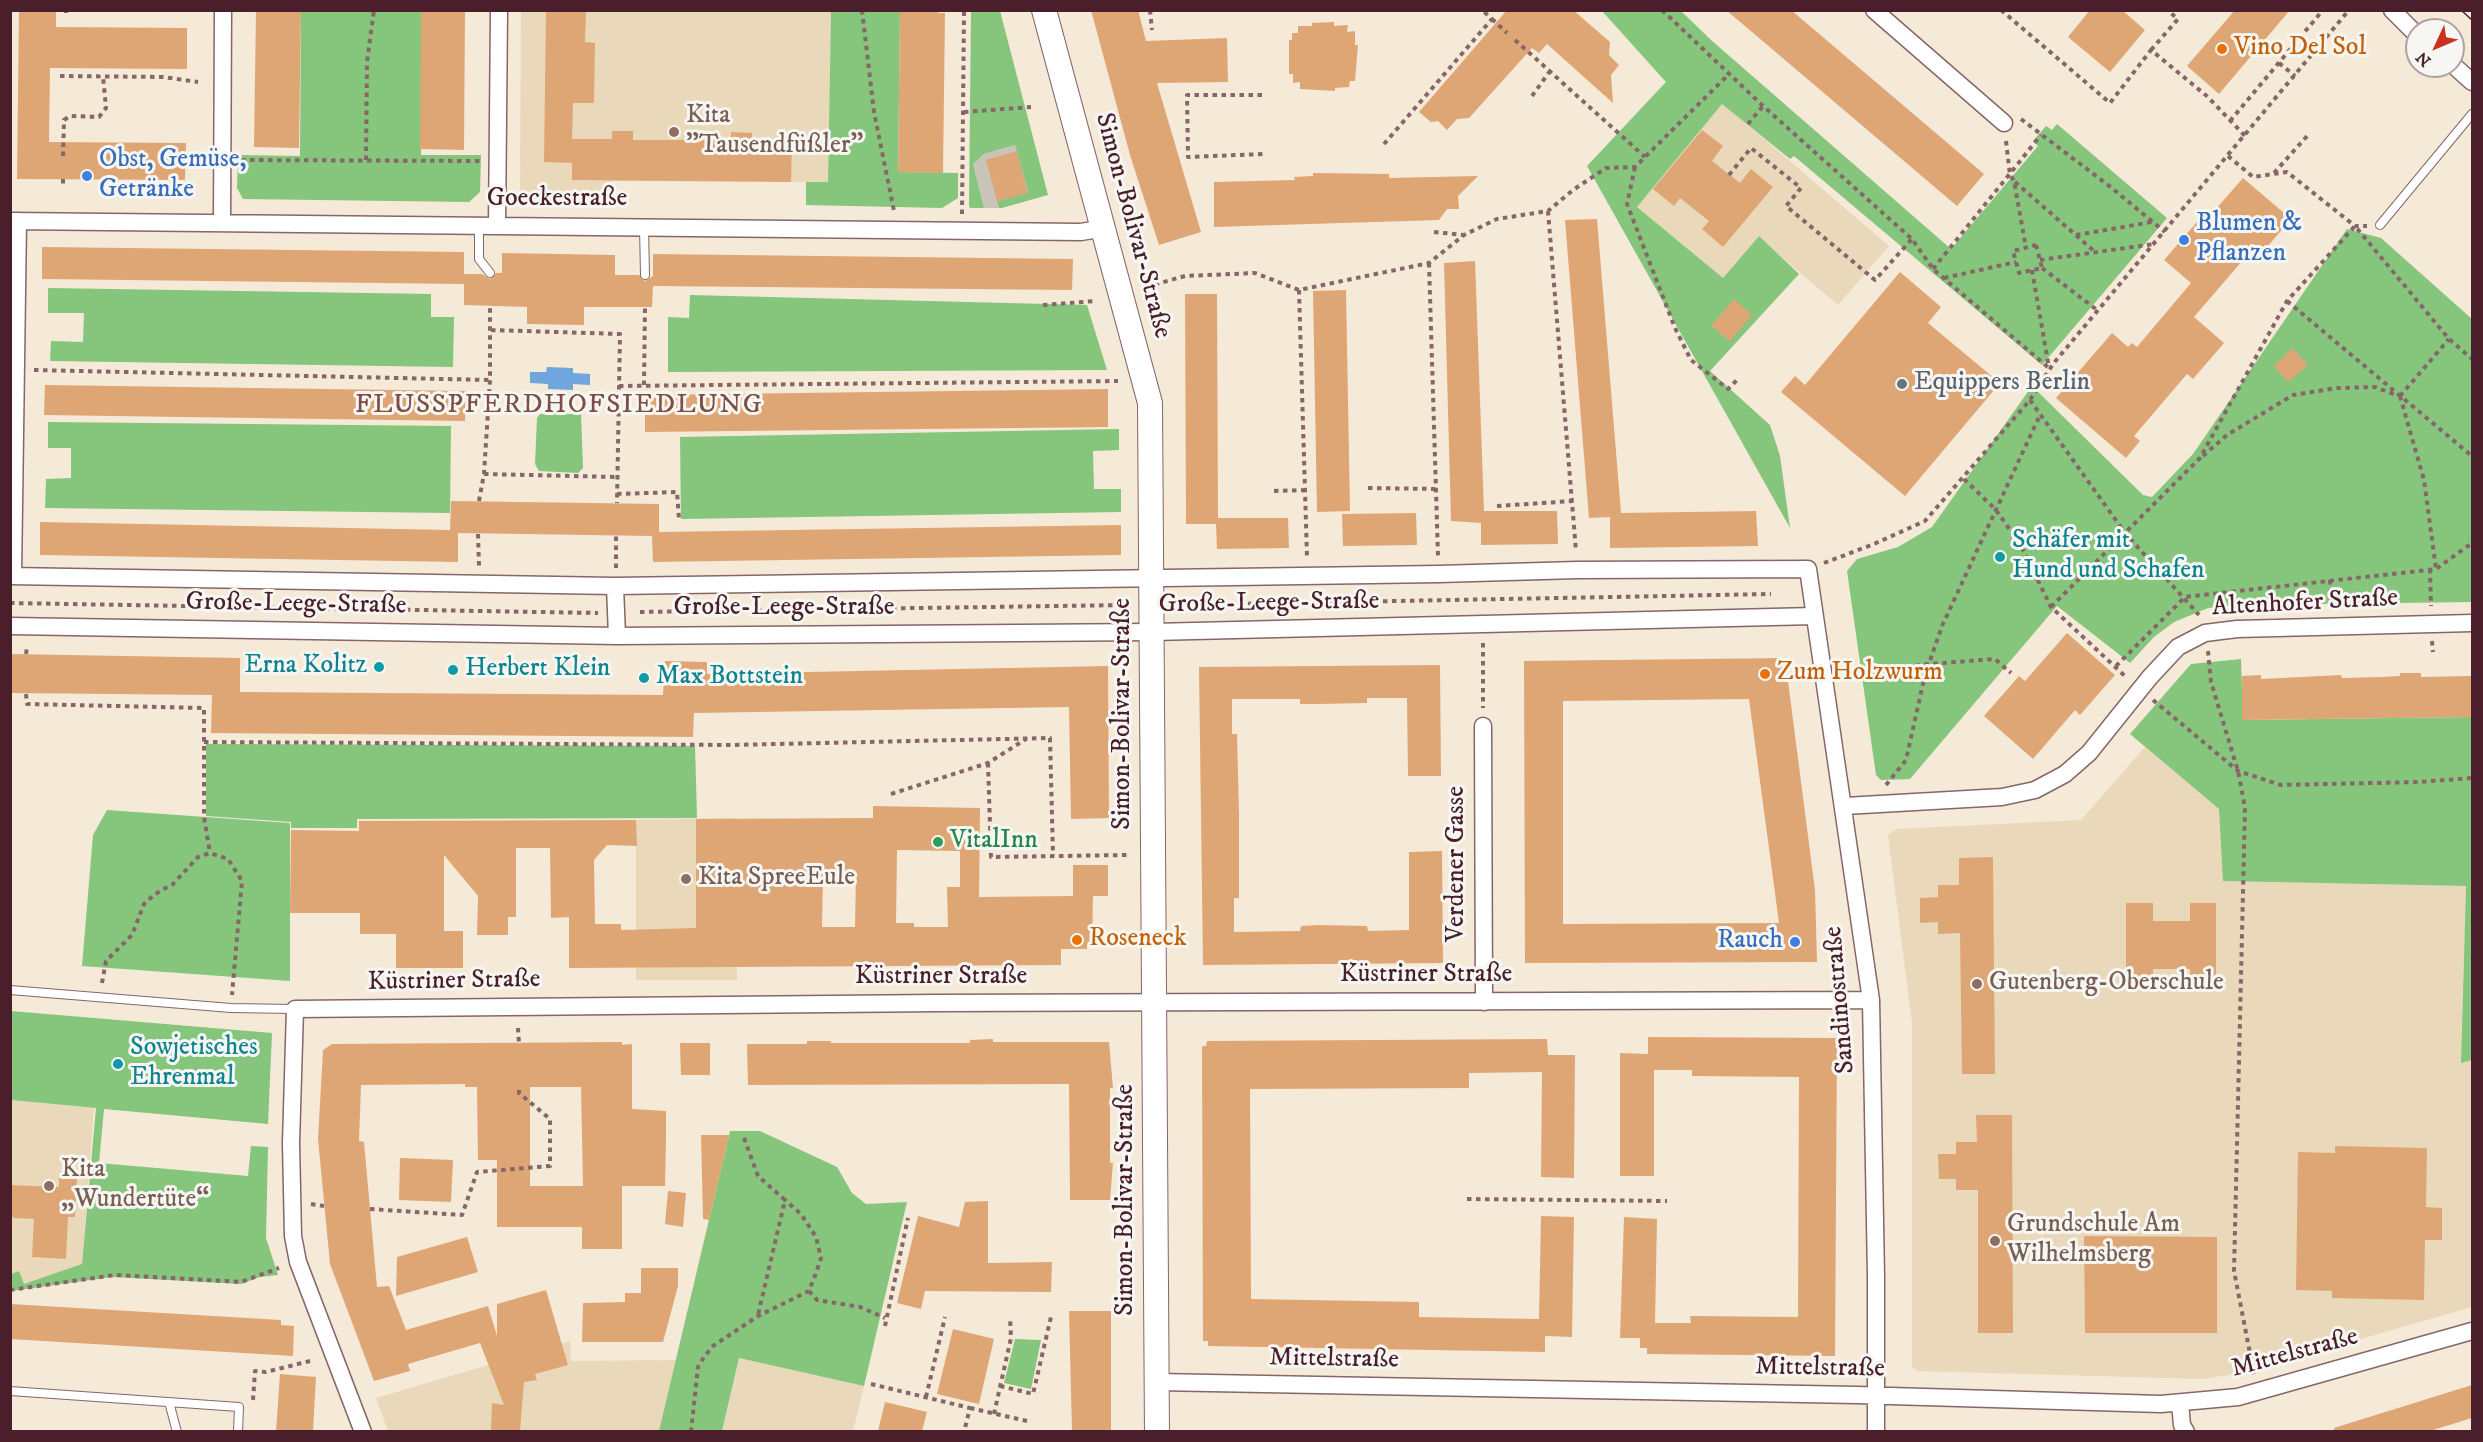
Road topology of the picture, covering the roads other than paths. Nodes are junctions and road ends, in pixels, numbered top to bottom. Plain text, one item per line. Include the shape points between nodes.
1 (223, 10) edge
2 (499, 10) edge
3 (1044, 10) edge
4 (1874, 10) edge
5 (2392, 10) edge
6 (2405, 23) edge
7 (2472, 114) edge
8 (2009, 118) road end
9 (14, 221) edge
10 (222, 222) junction
11 (2380, 225) road end
12 (479, 226) junction
13 (497, 226) junction
14 (644, 226) junction
15 (1104, 228) junction
16 (490, 273) dead end
17 (645, 276) dead end
18 (1808, 568) joint
19 (12, 576) edge
20 (1153, 578) junction
21 (615, 579) junction
22 (1814, 616) junction
23 (2472, 623) edge
24 (10, 626) edge
25 (1153, 632) junction
26 (617, 636) junction
27 (1483, 726) road end
28 (1845, 806) junction
29 (10, 990) edge
30 (1872, 1000) junction
31 (1484, 1002) junction
32 (1154, 1004) junction
33 (295, 1009) junction
34 (2472, 1331) edge
35 (1156, 1382) junction
36 (10, 1391) edge
37 (1875, 1395) junction
38 (169, 1402) junction
39 (2180, 1403) junction
40 (177, 1431) edge
41 (238, 1431) edge
42 (363, 1431) edge
43 (1157, 1431) edge
44 (1876, 1431) edge
45 (2186, 1431) edge

1 - 10 street
2 - 13 street
3 - 15 street, Simon-Bolivar-Straße
4 - 8 street
5 - 6 street
7 - 11 lane
9 - 10 street, Goeckestraße
9 - 19 street
10 - 12 street, Goeckestraße
12 - 13 street, Goeckestraße
12 - 16 lane via 479,259
13 - 14 street, Goeckestraße
14 - 15 street, Goeckestraße via 1081,232
14 - 17 lane
15 - 20 street, Simon-Bolivar-Straße via 1150,404
18 - 20 street, Große-Leege-Straße
18 - 22 street, Sandinostraße
19 - 21 street, Große-Leege-Straße
20 - 21 street, Große-Leege-Straße
20 - 25 street, Simon-Bolivar-Straße
21 - 26 street
22 - 25 street, Große-Leege-Straße
22 - 28 street, Sandinostraße
23 - 28 street, Altenhofer Straße via 2205,633 2178,647 2089,753 2065,774 2036,790 2002,797
24 - 26 street, Große-Leege-Straße
25 - 26 street, Große-Leege-Straße
25 - 32 street, Simon-Bolivar-Straße
27 - 31 street, Verdener Gasse
28 - 30 street, Sandinostraße
29 - 33 lane, Küstriner Straße via 231,1008
30 - 31 street, Küstriner Straße
30 - 37 street, Sandinostraße
31 - 32 street, Küstriner Straße
32 - 33 street, Küstriner Straße
32 - 35 street, Simon-Bolivar-Straße
33 - 42 street via 293,1236 298,1262
34 - 39 street, Mittelstraße via 2238,1397
35 - 37 street, Mittelstraße
35 - 43 street, Simon-Bolivar-Straße
36 - 38 lane
37 - 39 street, Mittelstraße
37 - 44 street, Sandinostraße
38 - 40 lane
38 - 41 lane via 239,1407
39 - 45 street

